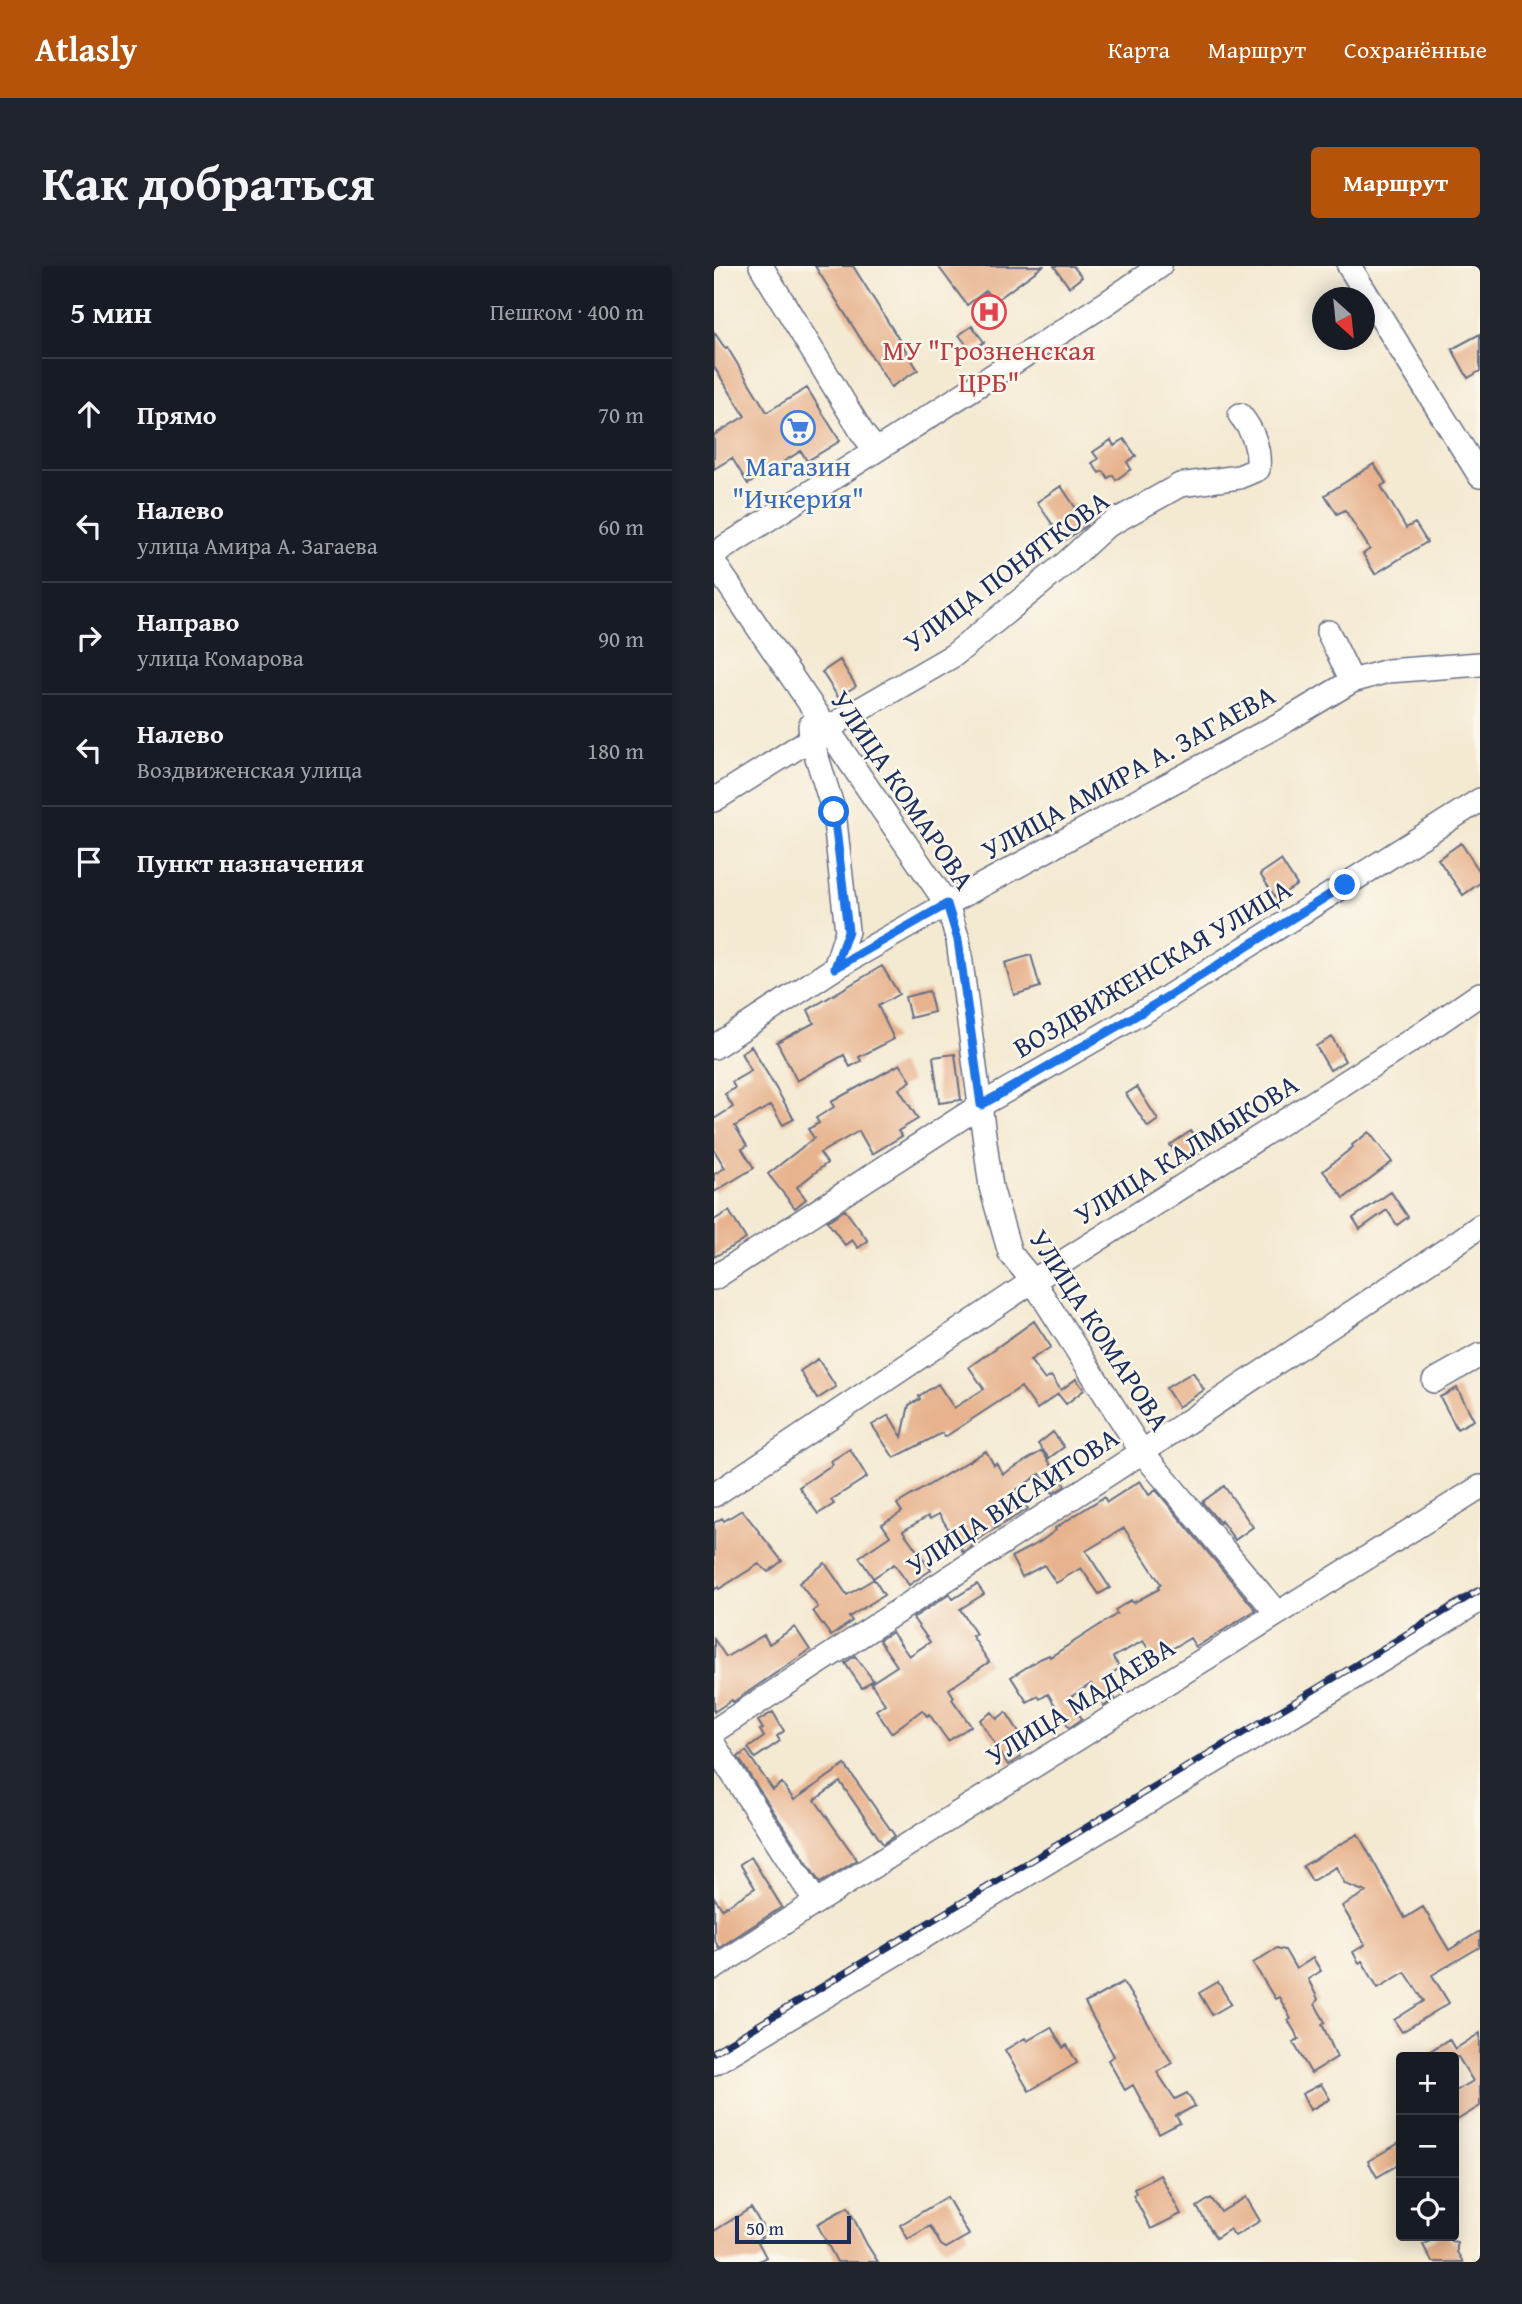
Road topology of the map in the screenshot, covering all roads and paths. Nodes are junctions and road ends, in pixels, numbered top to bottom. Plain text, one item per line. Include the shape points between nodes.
1 (761, 266) edge
2 (1160, 266) edge
3 (1349, 266) edge
4 (1240, 415) dead end
5 (876, 450) junction
6 (1480, 476) edge
7 (714, 554) edge
8 (714, 563) edge
9 (1328, 632) dead end
10 (1480, 664) edge
11 (1352, 681) junction
12 (819, 733) junction
13 (714, 800) edge
14 (1480, 800) edge
15 (947, 904) junction
16 (835, 968) junction
17 (1480, 994) edge
18 (714, 1047) edge
19 (981, 1105) junction
20 (1480, 1226) edge
21 (714, 1278) edge
22 (1032, 1281) junction
23 (1480, 1355) edge
24 (1434, 1381) dead end
25 (1142, 1452) junction
26 (1480, 1487) edge
27 (714, 1495) edge
28 (1480, 1600) edge
29 (1277, 1613) junction
30 (714, 1731) edge
31 (714, 1745) edge
32 (816, 1902) junction
33 (714, 1968) edge
34 (714, 2063) edge

1 - 5 street
2 - 5 street
3 - 6 street
4 - 12 street, УЛИЦА ПОНЯТКОВА via 1250,426 1258,469 1239,477 1180,485 1105,527 954,655
5 - 7 street
8 - 12 street, УЛИЦА КОМАРОВА via 808,700
9 - 11 street
10 - 11 street, УЛИЦА АМИРА А. ЗАГАЕВА via 1388,671
11 - 15 street, УЛИЦА АМИРА А. ЗАГАЕВА
12 - 13 street, УЛИЦА ПОНЯТКОВА
12 - 15 street, УЛИЦА КОМАРОВА
12 - 16 street via 848,931
14 - 19 street, ВОЗДВИЖЕНСКАЯ УЛИЦА via 1154,1005
15 - 16 street, УЛИЦА АМИРА А. ЗАГАЕВА
15 - 19 street, УЛИЦА КОМАРОВА via 958,940
16 - 18 street, УЛИЦА АМИРА А. ЗАГАЕВА
17 - 22 street, УЛИЦА КАЛМЫКОВА
19 - 21 street, ВОЗДВИЖЕНСКАЯ УЛИЦА
19 - 22 street, УЛИЦА КОМАРОВА via 991,1187 1010,1253
20 - 25 street, УЛИЦА ВИСАИТОВА
22 - 25 street, УЛИЦА КОМАРОВА
22 - 27 street, УЛИЦА КАЛМЫКОВА
23 - 24 street
25 - 29 street, УЛИЦА КОМАРОВА
25 - 30 street, УЛИЦА ВИСАИТОВА
26 - 29 street, УЛИЦА МАДАЕВА
28 - 34 street
29 - 32 street, УЛИЦА МАДАЕВА
31 - 32 street
32 - 33 street, УЛИЦА МАДАЕВА

